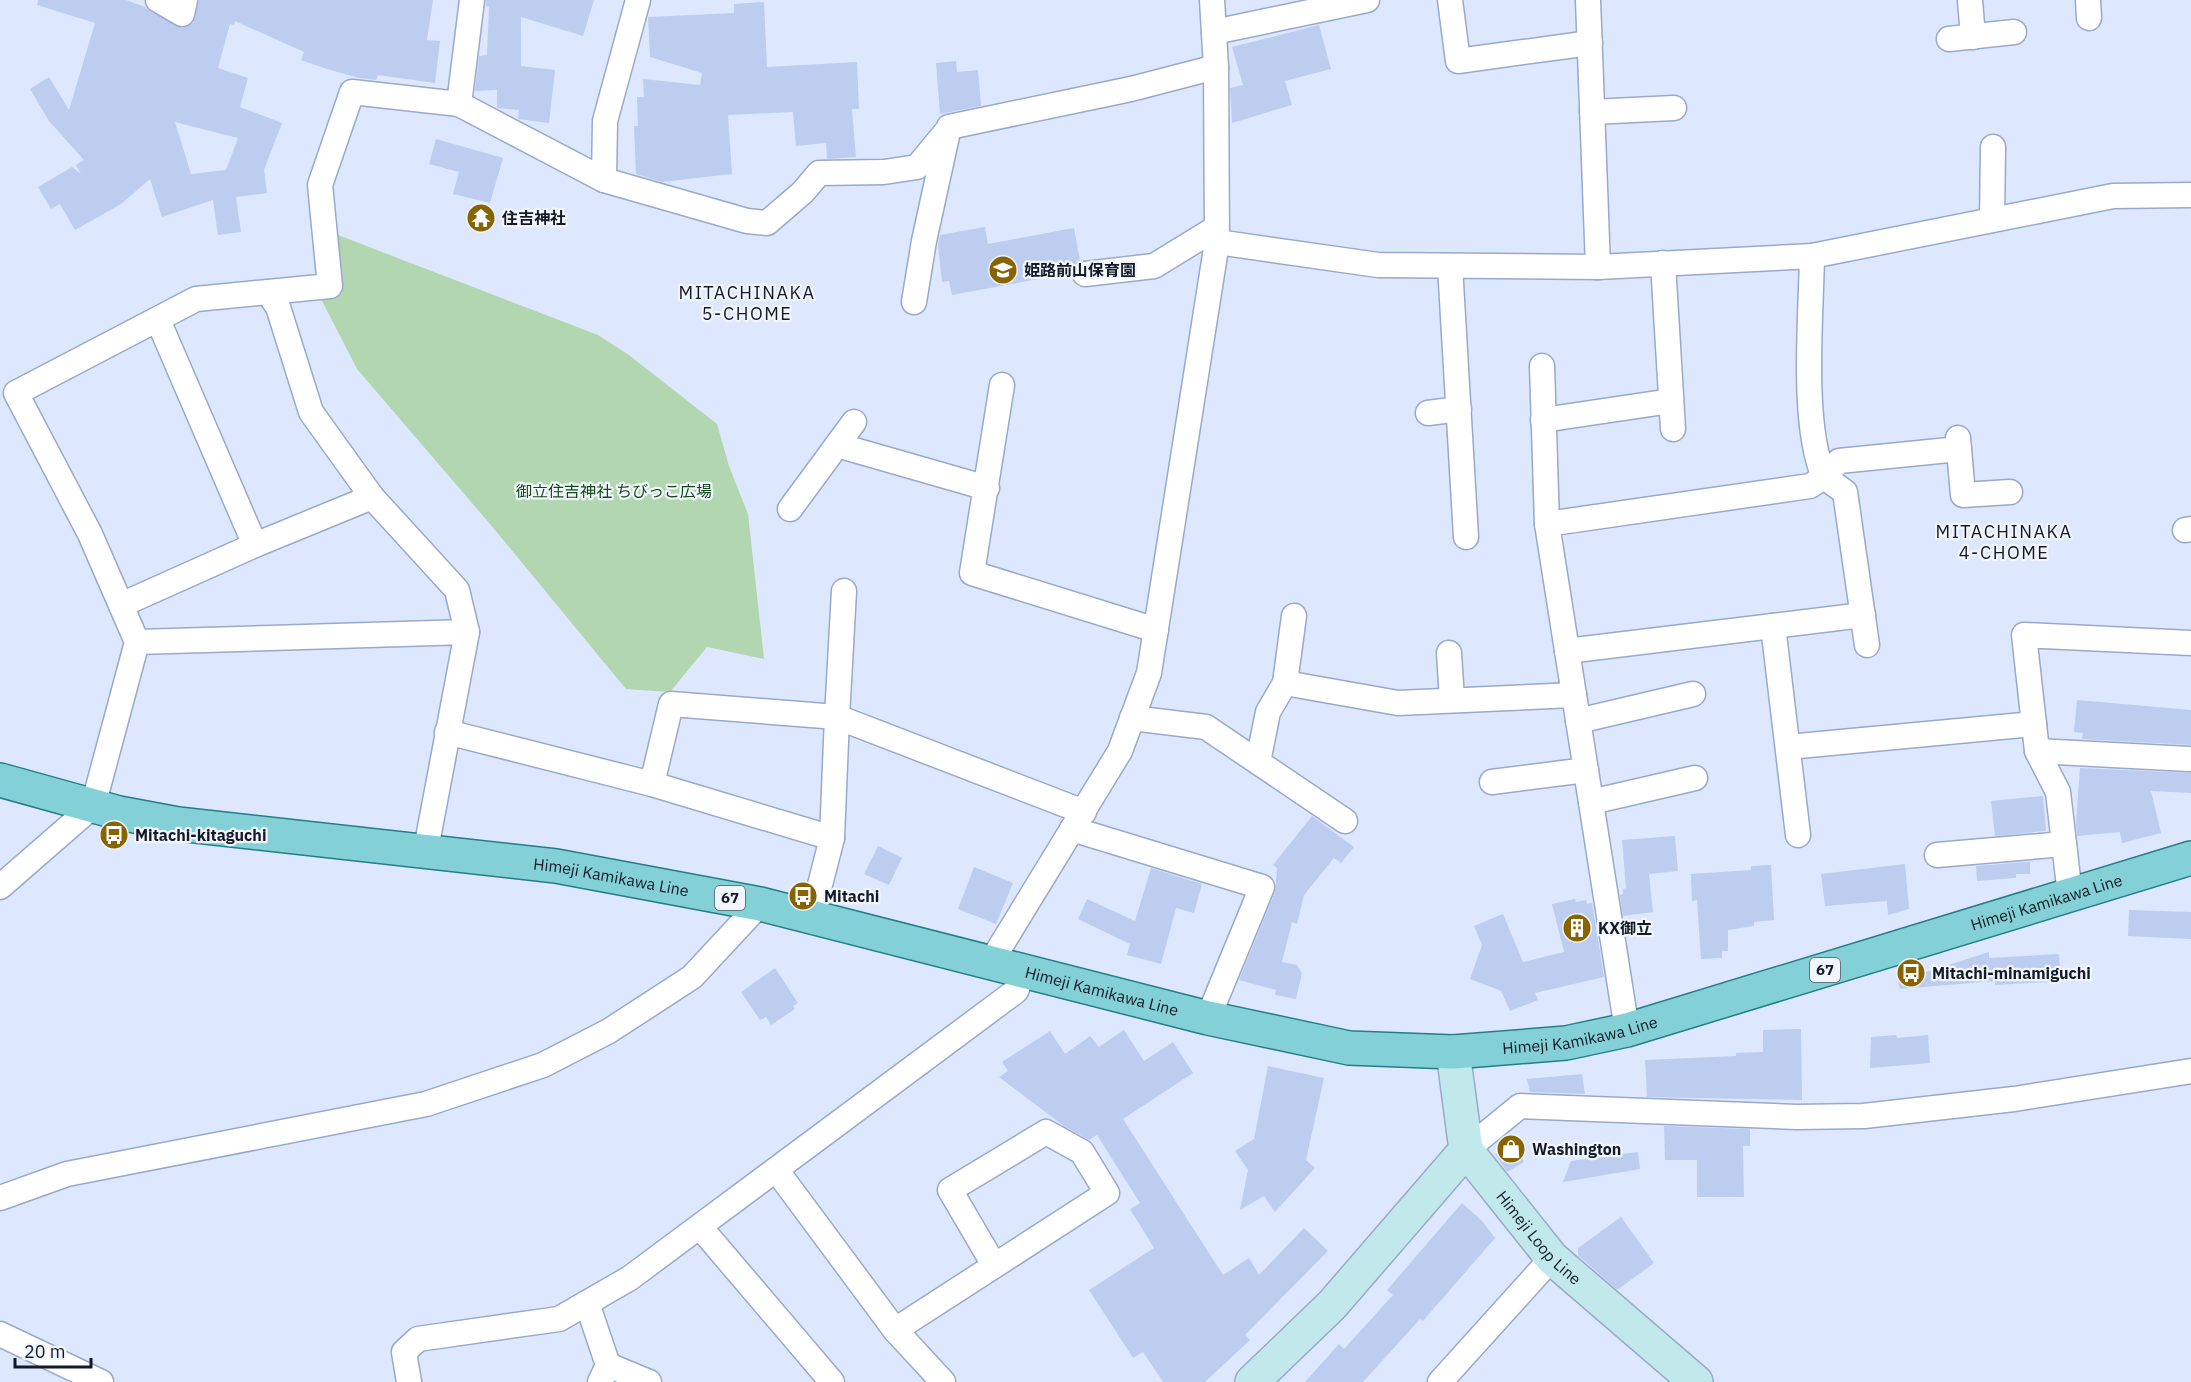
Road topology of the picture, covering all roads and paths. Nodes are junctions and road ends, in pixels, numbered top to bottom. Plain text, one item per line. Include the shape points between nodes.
1 (158, 0) edge
2 (185, 0) edge
3 (472, 0) edge
4 (638, 0) edge
5 (1212, 0) edge
6 (1367, 0) edge
7 (1450, 0) edge
8 (1588, 0) edge
9 (1970, 0) edge
10 (1214, 32) junction
11 (2014, 32) dead end
12 (1973, 37) junction
13 (1949, 39) dead end
14 (1590, 43) junction
15 (1216, 67) junction
16 (459, 104) junction
17 (1674, 108) dead end
18 (1592, 112) junction
19 (949, 128) junction
20 (1993, 147) dead end
21 (604, 180) junction
22 (2191, 195) edge
23 (1992, 220) junction
24 (1216, 235) junction
25 (1812, 256) junction
26 (1663, 263) junction
27 (1450, 266) junction
28 (1598, 267) junction
29 (1084, 274) dead end
30 (269, 294) junction
31 (914, 302) dead end
32 (158, 320) junction
33 (1542, 366) dead end
34 (1002, 385) dead end
35 (1671, 401) junction
36 (1459, 409) junction
37 (1428, 413) dead end
38 (1543, 420) junction
39 (854, 422) dead end
40 (1673, 429) dead end
41 (837, 446) junction
42 (1824, 477) junction
43 (987, 488) junction
44 (2010, 492) dead end
45 (372, 497) junction
46 (790, 509) dead end
47 (1547, 524) junction
48 (1466, 537) dead end
49 (255, 545) junction
50 (844, 591) dead end
51 (121, 605) junction
52 (1863, 615) junction
53 (1294, 616) dead end
54 (1773, 626) junction
55 (1155, 630) junction
56 (467, 632) junction
57 (137, 642) junction
58 (2191, 643) edge
59 (1867, 645) dead end
60 (1567, 651) junction
61 (1449, 653) dead end
62 (1285, 683) junction
63 (1693, 694) dead end
64 (1574, 695) junction
65 (1452, 700) junction
66 (837, 717) junction
67 (1132, 718) junction
68 (1578, 721) junction
69 (2034, 724) junction
70 (447, 732) junction
71 (1788, 747) junction
72 (2037, 751) junction
73 (2189, 759) dead end
74 (1258, 762) junction
75 (1586, 770) junction
76 (1695, 778) dead end
77 (0, 780) edge
78 (1492, 782) dead end
79 (652, 784) junction
80 (1591, 802) junction
81 (93, 806) junction
82 (1078, 820) junction
83 (1345, 821) dead end
84 (1798, 836) dead end
85 (832, 838) junction
86 (2064, 844) junction
87 (425, 854) junction
88 (1937, 855) dead end
89 (2191, 858) edge
90 (0, 887) edge
91 (2070, 895) junction
92 (760, 904) junction
93 (812, 916) junction
94 (991, 962) junction
95 (1024, 971) junction
96 (1208, 1018) junction
97 (1627, 1030) junction
98 (1453, 1052) junction
99 (2191, 1071) edge
100 (1466, 1150) junction
101 (777, 1171) junction
102 (0, 1198) edge
103 (699, 1227) junction
104 (1552, 1258) junction
105 (994, 1265) junction
106 (587, 1303) junction
107 (895, 1330) junction
108 (0, 1334) edge
109 (604, 1373) edge
110 (1683, 1378) edge
111 (101, 1382) edge
112 (409, 1382) edge
113 (649, 1382) edge
114 (832, 1382) edge
115 (943, 1382) edge
116 (1252, 1382) edge
117 (1440, 1382) edge

1 - 2 street via 182,14
3 - 16 street
4 - 21 street via 605,121
5 - 10 street
6 - 10 street
7 - 14 street via 1458,61
8 - 14 street
9 - 12 street
10 - 15 street
11 - 12 street
12 - 13 street
14 - 18 street
15 - 19 street
15 - 24 street
16 - 21 street
16 - 30 street via 352,92 320,185 330,286
17 - 18 street
18 - 28 street
19 - 21 street via 917,166 884,172 819,173 767,223 747,221
19 - 31 street
20 - 23 street
22 - 23 street via 2113,195
23 - 25 street
24 - 27 street via 1378,265
24 - 29 street via 1154,266
24 - 55 street
25 - 26 street
25 - 42 street via 1810,398 1816,460
26 - 28 street
26 - 35 street
27 - 28 street
27 - 36 street
30 - 32 street via 196,299
30 - 45 street via 279,307 311,412
32 - 49 street
32 - 51 street via 16,393 90,534
33 - 38 street
34 - 43 street
35 - 38 street
35 - 40 street
36 - 37 street
36 - 48 street
38 - 47 street
39 - 41 street
41 - 43 street
41 - 46 street
42 - 44 street via 1839,461 1959,443 1963,495
42 - 47 street via 1810,486
42 - 52 street via 1845,492
43 - 55 street via 972,573
45 - 49 street
45 - 56 street via 457,590
47 - 60 street
49 - 51 street
50 - 66 street
51 - 57 street
52 - 54 street
52 - 59 street
53 - 62 street
54 - 60 street
54 - 71 street
55 - 67 street via 1149,673
56 - 57 street
56 - 70 street
57 - 81 street
58 - 69 street via 2024,635
60 - 64 street
61 - 65 street
62 - 65 street via 1398,702
62 - 74 street via 1268,712
63 - 68 street
64 - 65 street
64 - 68 street
66 - 79 street via 671,704
66 - 82 street
66 - 85 street
67 - 74 street via 1206,727
67 - 82 street via 1120,751
68 - 75 street
69 - 71 street
69 - 72 street
70 - 79 street
70 - 87 street
71 - 84 street
72 - 73 street
72 - 86 street via 2058,792
74 - 83 street
75 - 78 street
75 - 80 street
76 - 80 street
77 - 81 main road, Himeji Kamikawa Line / 67
79 - 85 street
80 - 97 street
81 - 87 main road, Himeji Kamikawa Line / 67 via 178,824
81 - 90 street
82 - 94 street
82 - 96 street via 1262,887
85 - 93 street
86 - 88 street
86 - 91 street
87 - 92 main road, Himeji Kamikawa Line / 67 via 556,866
89 - 91 main road, Himeji Kamikawa Line / 67
91 - 97 main road, Himeji Kamikawa Line / 67
92 - 93 main road, Himeji Kamikawa Line / 67
92 - 102 street via 692,977 609,1031 543,1065 426,1104 68,1174
93 - 94 main road, Himeji Kamikawa Line / 67
94 - 95 main road, Himeji Kamikawa Line / 67
95 - 96 main road, Himeji Kamikawa Line / 67
95 - 101 street via 1016,991
96 - 98 main road, Himeji Kamikawa Line / 67 via 1349,1048
97 - 98 main road, Himeji Kamikawa Line / 67 via 1566,1043
98 - 100 main road
99 - 100 street via 2014,1099 1864,1116 1521,1106
100 - 104 main road, Himeji Loop Line
100 - 116 main road via 1332,1305
101 - 103 street
101 - 107 street
103 - 106 street via 630,1278
103 - 114 street
104 - 110 main road, Himeji Loop Line
104 - 117 street
105 - 105 street via 1107,1193 1082,1152 1046,1132 950,1190
105 - 107 street
106 - 109 street
106 - 112 street via 559,1319 418,1339 404,1352
107 - 115 street
108 - 111 street
109 - 113 street

